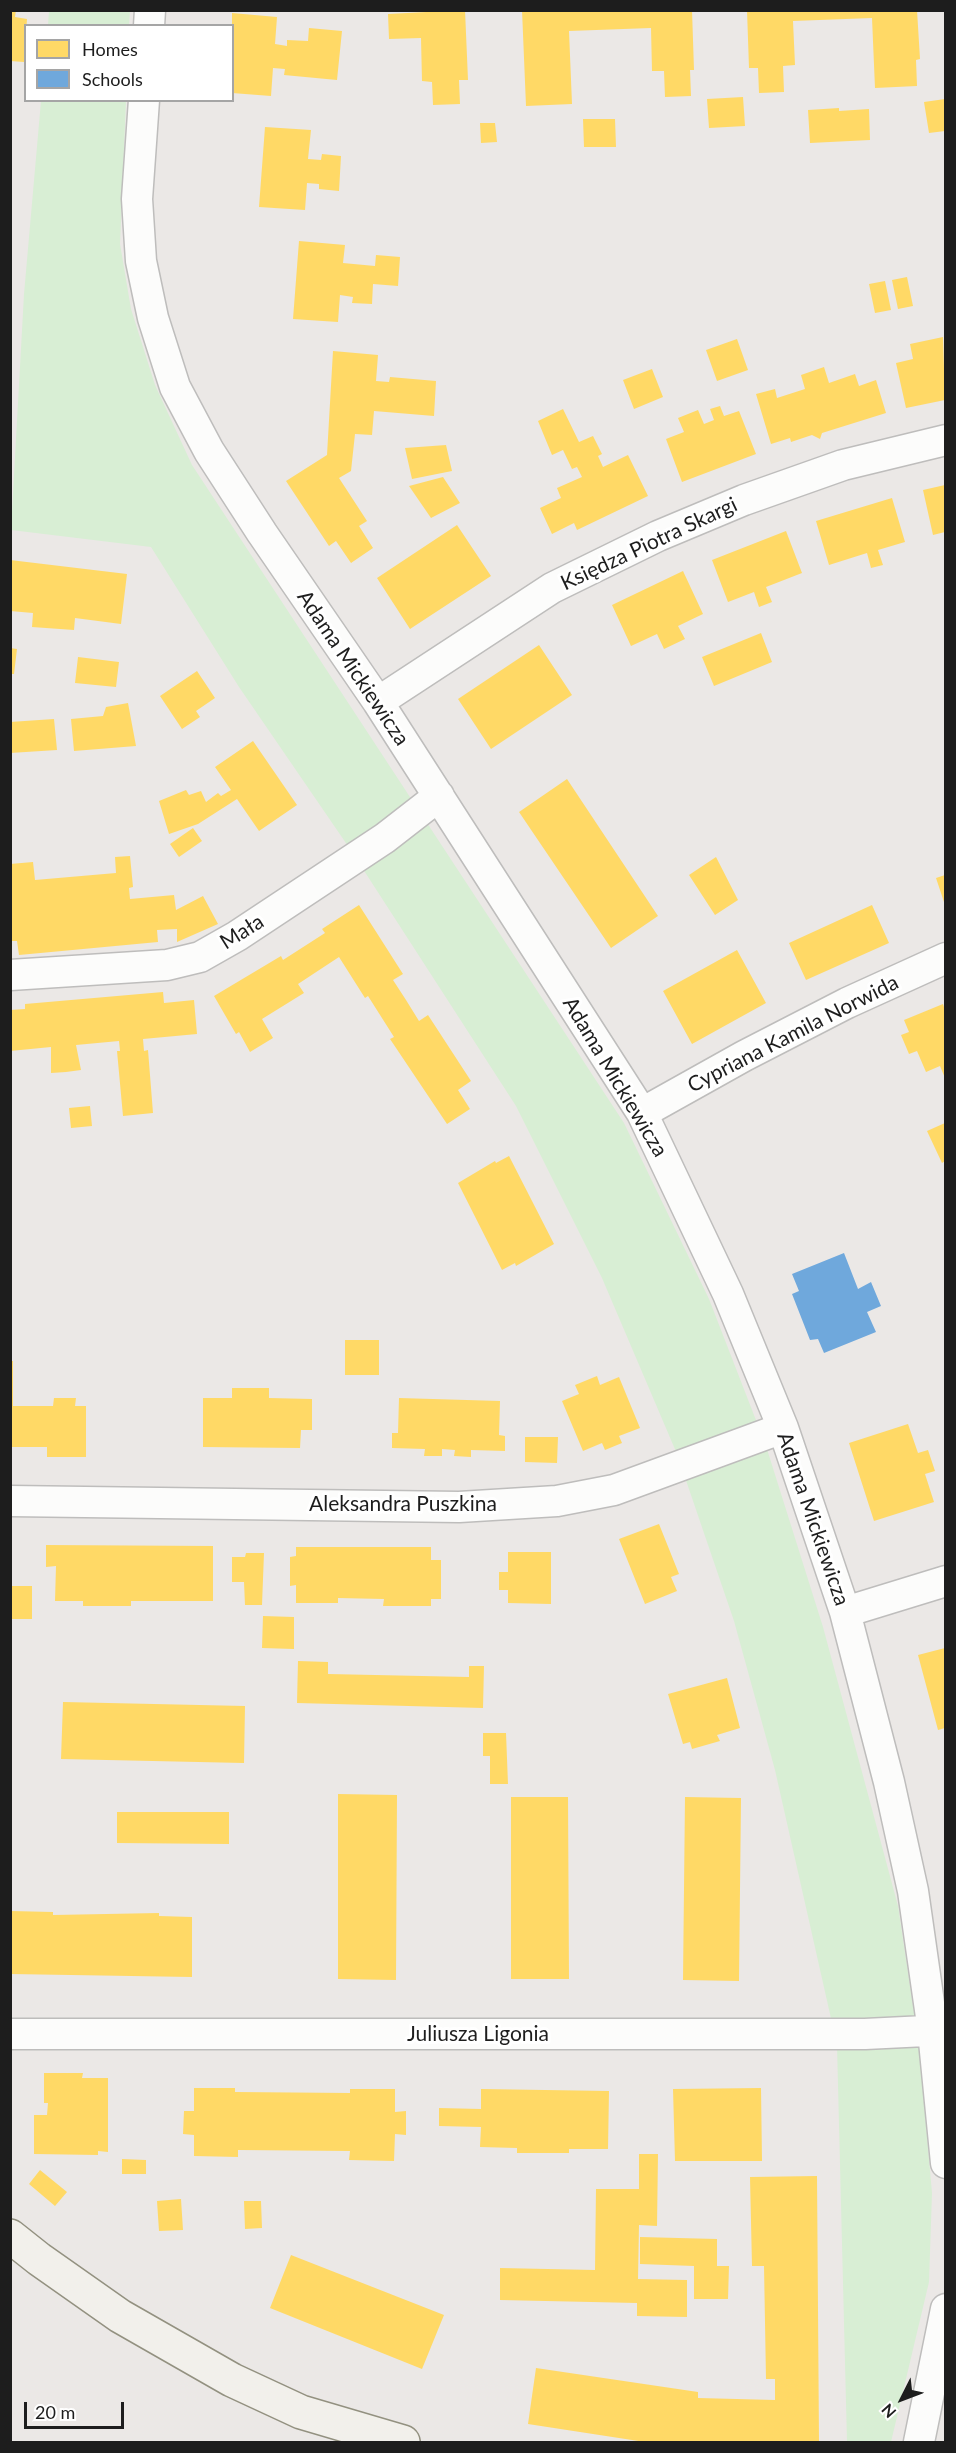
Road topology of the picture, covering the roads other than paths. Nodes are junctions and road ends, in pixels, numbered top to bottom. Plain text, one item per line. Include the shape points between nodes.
1 (144, 102) edge
2 (945, 440) edge
3 (378, 702) junction
4 (439, 796) junction
5 (945, 958) edge
6 (10, 975) edge
7 (642, 1113) junction
8 (783, 1428) junction
9 (10, 1501) edge
10 (945, 1581) edge
11 (845, 1612) junction
12 (939, 2030) edge
13 (10, 2034) edge
14 (945, 2163) edge
15 (10, 2236) edge
16 (945, 2309) edge
17 (403, 2442) edge
18 (919, 2442) edge

1 - 3 street, Adama Mickiewicza via 137,199 141,261 153,318 175,387 209,451
2 - 3 street, Księdza Piotra Skargi via 843,465 658,536 552,588
3 - 4 street, Adama Mickiewicza
4 - 6 street, Mała via 385,838 200,957 167,965
4 - 7 street, Adama Mickiewicza
5 - 7 street, Cypriana Kamila Norwida via 837,1008
7 - 8 street, Adama Mickiewicza via 728,1294
8 - 9 street, Aleksandra Puszkina via 614,1490 557,1501 459,1507
8 - 11 street, Adama Mickiewicza
10 - 11 street
11 - 12 street, Adama Mickiewicza via 913,1891
12 - 13 street, Juliusza Ligonia via 865,2034
12 - 14 street, Adama Mickiewicza
15 - 17 street via 120,2316 232,2380 301,2412
16 - 18 street

